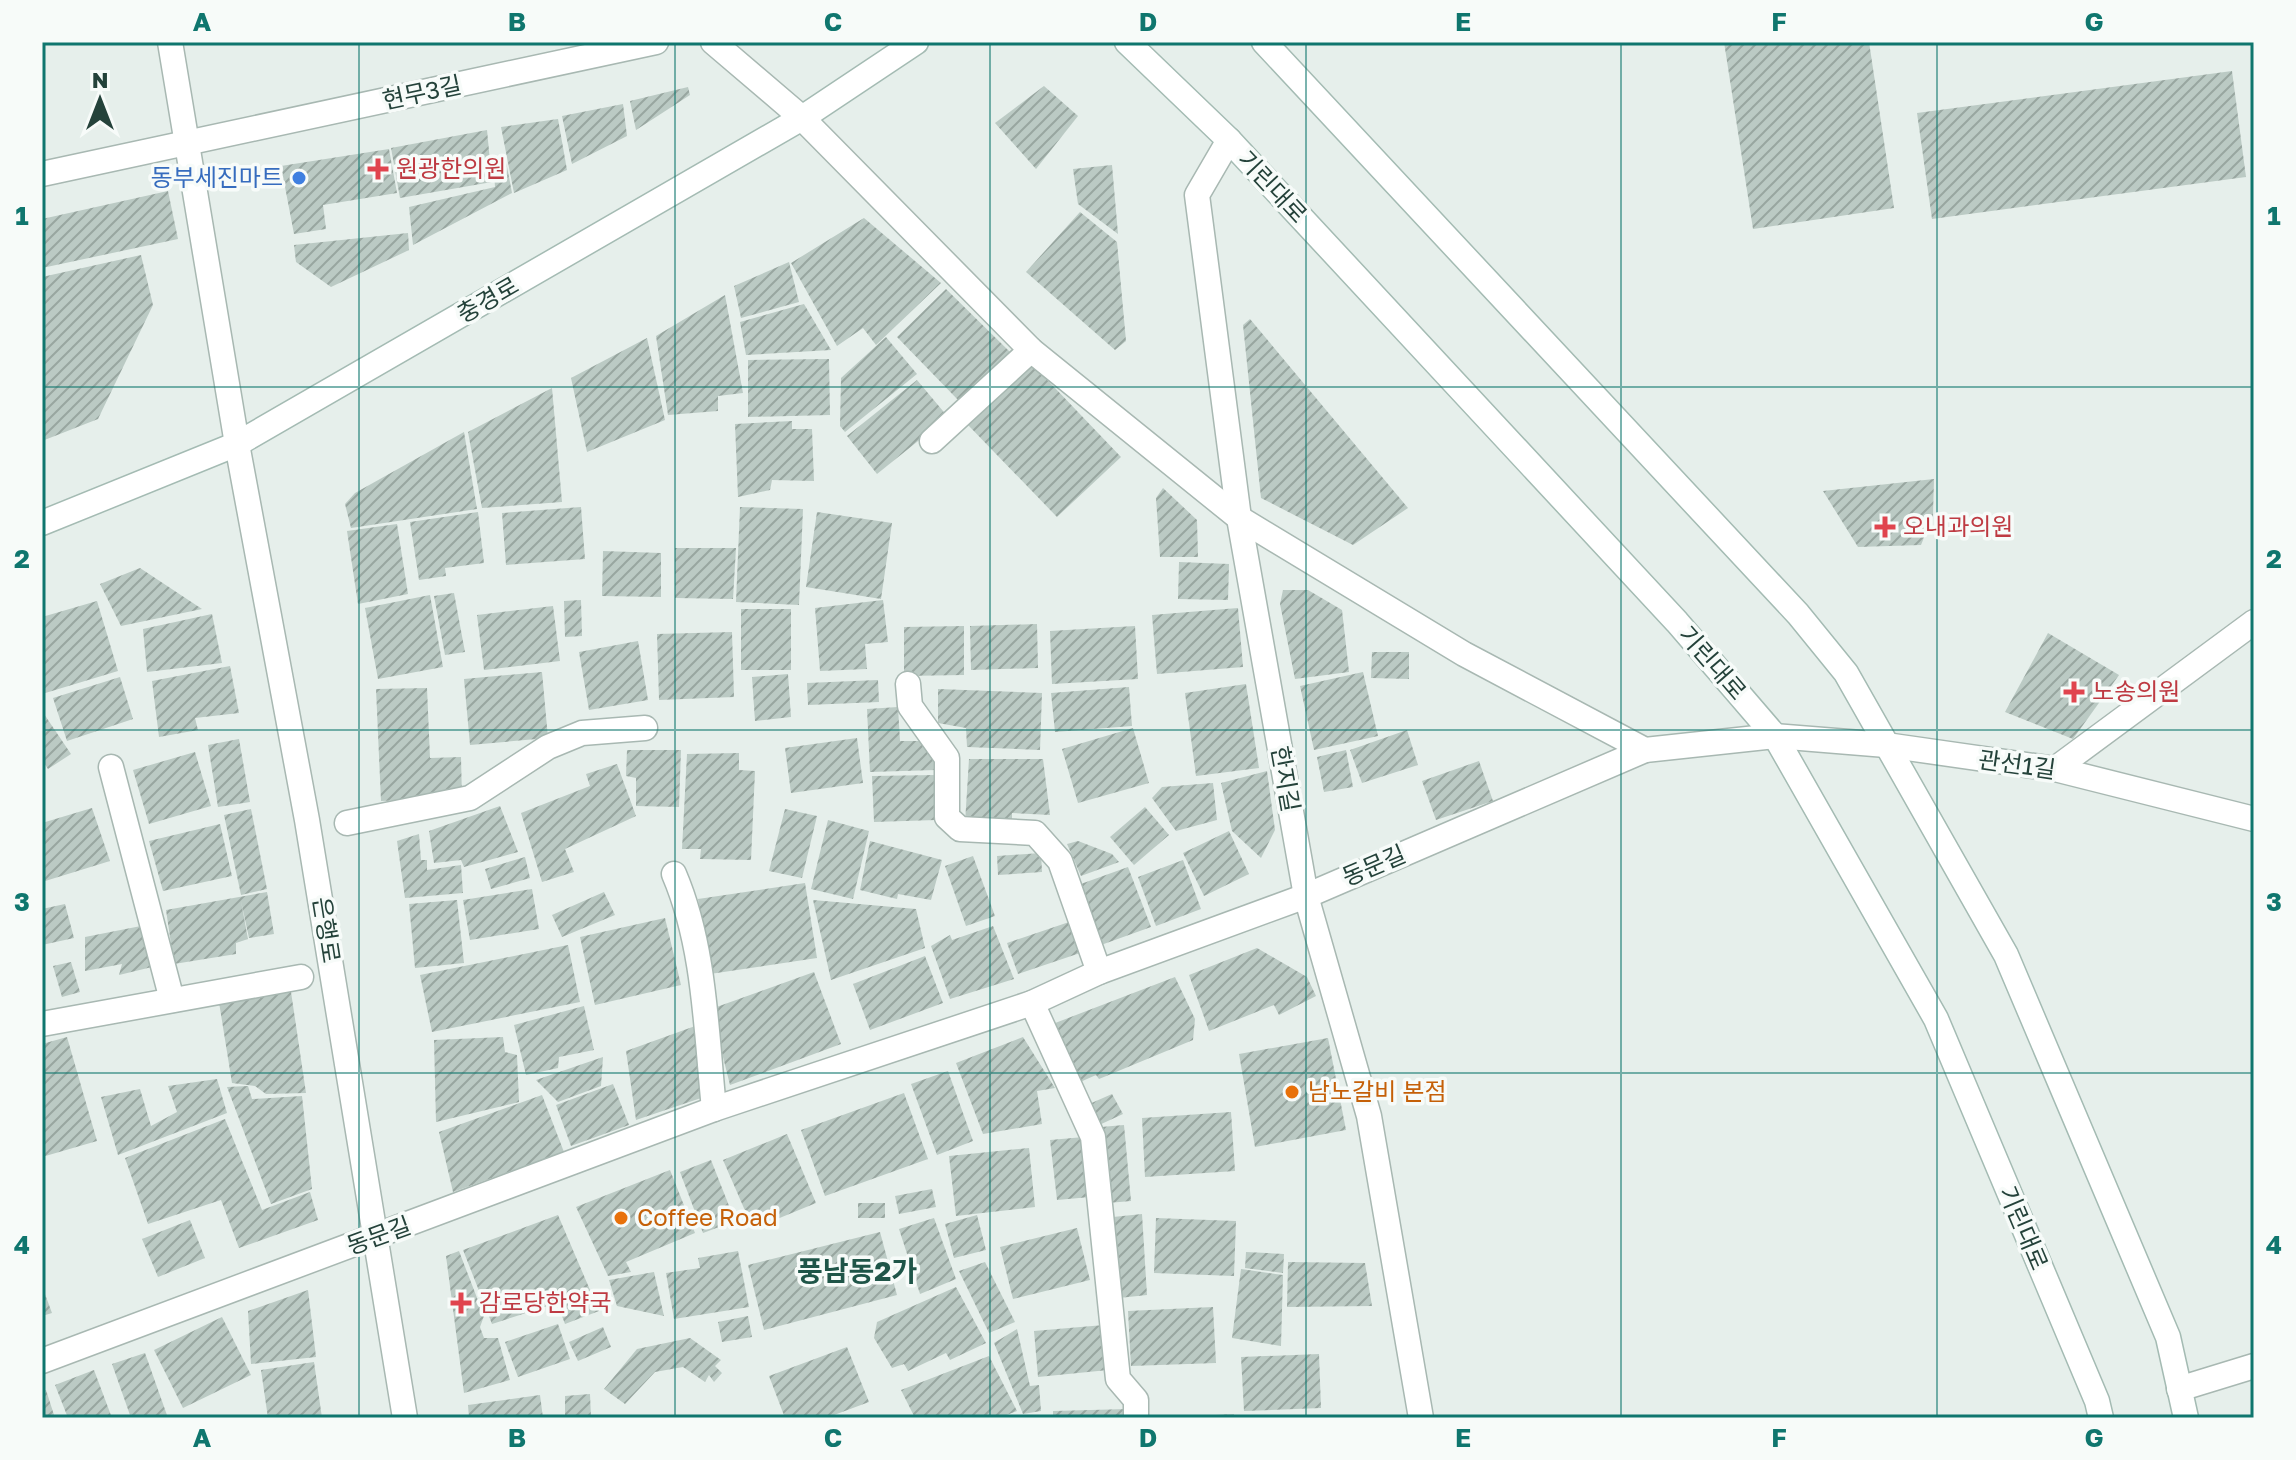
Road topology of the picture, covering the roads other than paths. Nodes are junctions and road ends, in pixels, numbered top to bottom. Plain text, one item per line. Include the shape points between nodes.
1 (170, 42) edge
2 (656, 42) edge
3 (713, 42) edge
4 (916, 42) edge
5 (1127, 42) edge
6 (1264, 42) edge
7 (802, 118) junction
8 (1229, 140) junction
9 (188, 144) junction
10 (42, 174) edge
11 (1031, 350) junction
12 (932, 441) dead end
13 (237, 444) junction
14 (1239, 518) junction
15 (42, 523) edge
16 (2254, 622) edge
17 (908, 684) dead end
18 (645, 728) dead end
19 (1775, 736) junction
20 (1886, 745) junction
21 (1645, 750) junction
22 (111, 767) dead end
23 (2055, 769) junction
24 (2254, 819) edge
25 (347, 823) dead end
26 (674, 874) dead end
27 (1306, 896) junction
28 (1099, 972) junction
29 (301, 977) dead end
30 (172, 1000) junction
31 (1032, 1003) junction
32 (42, 1024) edge
33 (714, 1109) junction
34 (377, 1238) junction
35 (42, 1361) edge
36 (2254, 1366) edge
37 (2179, 1389) junction
38 (405, 1418) edge
39 (1136, 1418) edge
40 (1421, 1418) edge
41 (2101, 1418) edge
42 (2186, 1418) edge

1 - 9 street
2 - 9 street, 현무3길
3 - 7 street
4 - 7 street, 충경로
5 - 8 street, 기린대로
6 - 20 street via 1798,614 1846,673
7 - 11 street
7 - 13 street, 충경로
8 - 14 street, 한지길 via 1197,195
8 - 19 street, 기린대로 via 1677,622
9 - 10 street, 현무3길
9 - 13 street
11 - 12 street
11 - 14 street
13 - 15 street, 충경로
13 - 34 street, 은행로
14 - 21 street via 1464,654
14 - 27 street, 한지길
16 - 23 street
17 - 28 street via 910,706 947,758 947,817 960,829 1035,833 1060,861
18 - 25 street via 582,733 548,747 470,798
19 - 20 street, 관선1길
19 - 21 street, 동문길
19 - 41 street, 기린대로 via 1936,1019
20 - 23 street, 관선1길
20 - 37 street via 2006,955 2168,1337
21 - 27 street, 동문길
22 - 30 street
23 - 24 street, 관선1길
26 - 33 street via 686,901 698,960
27 - 28 street, 동문길
27 - 40 street, 한지길 via 1369,1116
28 - 31 street, 동문길
29 - 30 street
30 - 32 street
31 - 33 street, 동문길
31 - 39 street via 1093,1137 1118,1379 1136,1400
33 - 34 street, 동문길
34 - 35 street, 동문길
34 - 38 street, 은행로
36 - 37 street
37 - 42 street

